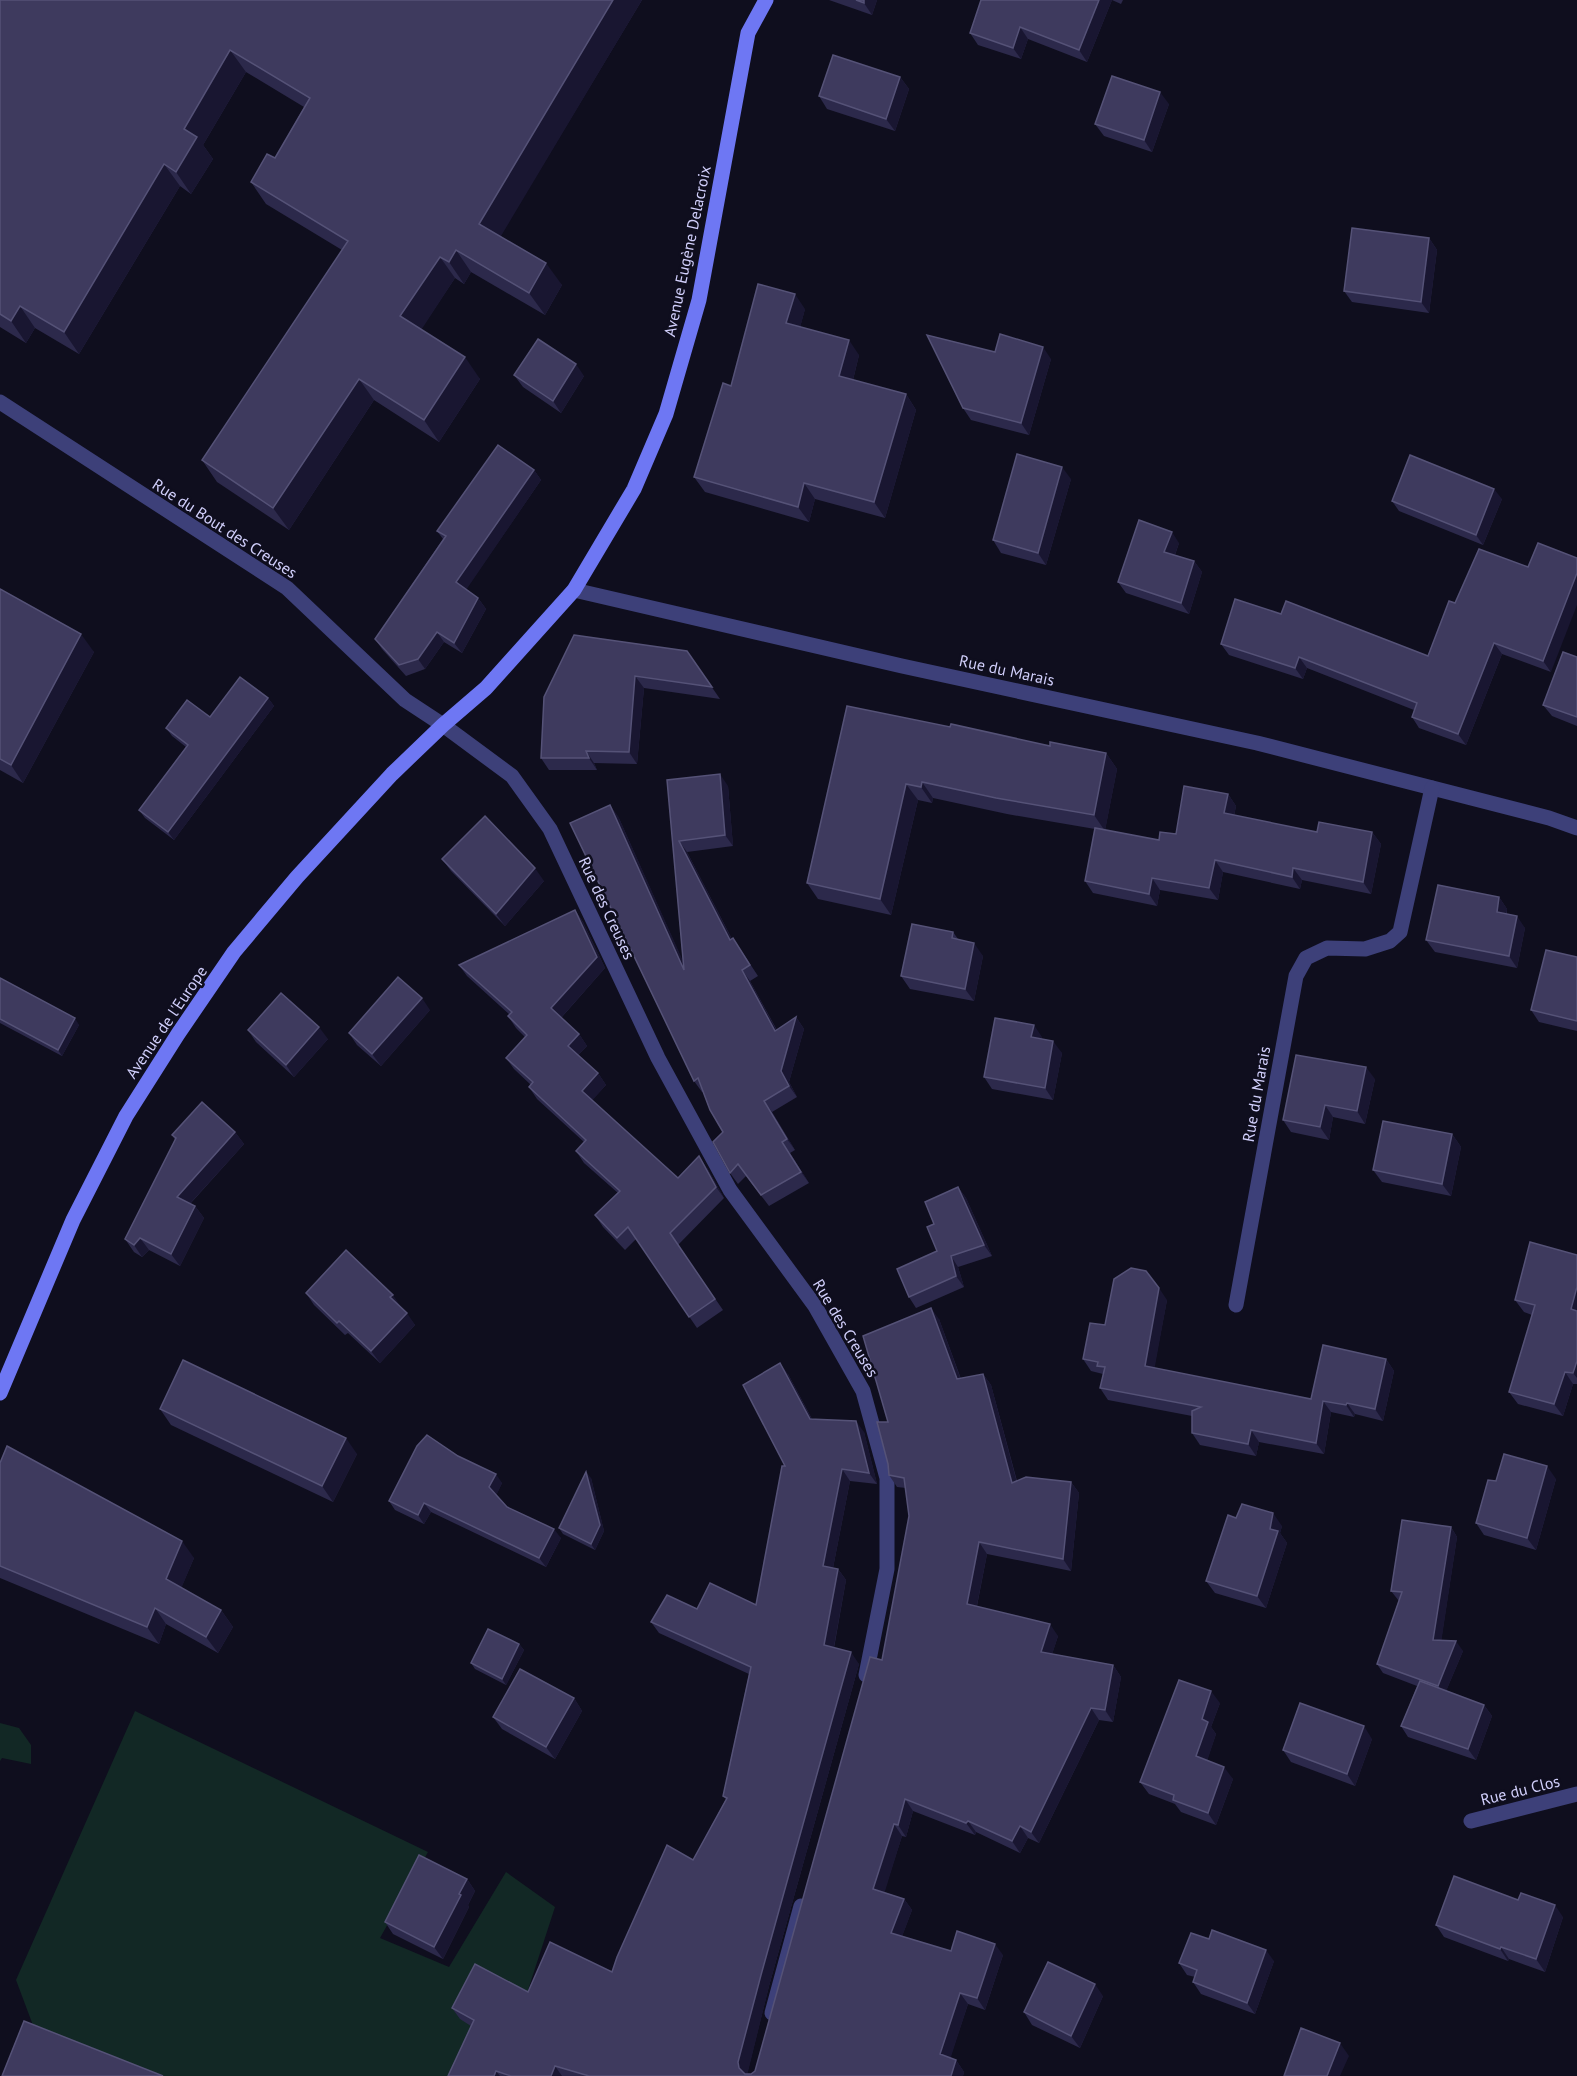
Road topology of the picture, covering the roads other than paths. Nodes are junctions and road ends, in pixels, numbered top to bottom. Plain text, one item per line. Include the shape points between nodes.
1 (766, 0) edge
2 (0, 402) edge
3 (574, 590) junction
4 (443, 725) junction
5 (1432, 788) junction
6 (1577, 828) edge
7 (1236, 1305) dead end
8 (0, 1393) edge
9 (861, 1693) edge
10 (1577, 1794) edge
11 (1471, 1821) dead end
12 (805, 1892) edge
13 (767, 2033) edge

1 - 3 main road, Avenue Eugène Delacroix via 748,33 699,300 666,414 634,489
2 - 4 street, Rue du Bout des Creuses via 287,588 405,700
3 - 4 main road, Avenue Eugène Delacroix via 486,688
3 - 5 street, Rue du Marais via 1257,743
4 - 8 main road, Avenue de l'Europe via 297,877 234,952 178,1034 126,1116 73,1220
4 - 9 street, Rue des Creuses via 512,777 550,829 658,1058 730,1190 815,1306 863,1391 887,1478 887,1569
5 - 6 street, Rue du Marais
5 - 7 street, Rue du Marais via 1400,932 1390,941 1365,950 1327,948 1306,958 1296,976
10 - 11 street, Rue du Clos
12 - 13 street

